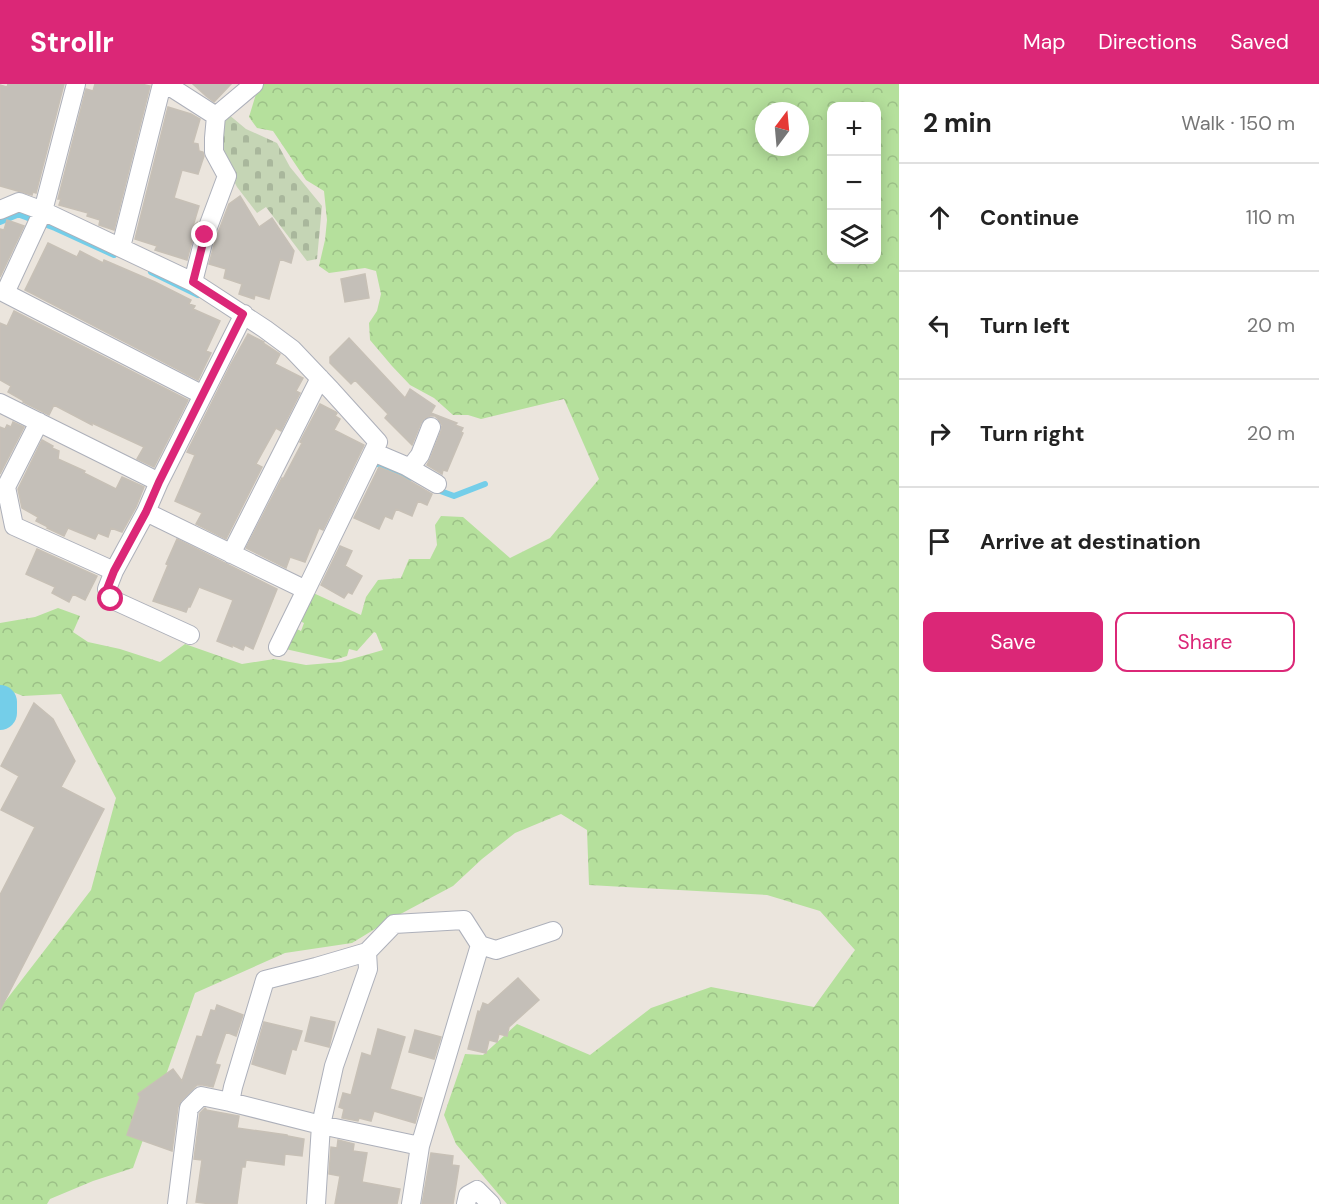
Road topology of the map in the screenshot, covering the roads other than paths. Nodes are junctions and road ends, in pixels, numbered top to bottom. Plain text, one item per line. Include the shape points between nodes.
1 (76, 84) edge
2 (164, 84) edge
3 (254, 84) edge
4 (216, 116) junction
5 (0, 210) edge
6 (43, 211) junction
7 (122, 247) junction
8 (193, 282) junction
9 (2, 298) edge
10 (243, 314) junction
11 (320, 378) junction
12 (203, 395) junction
13 (0, 403) edge
14 (39, 422) junction
15 (431, 427) dead end
16 (373, 452) junction
17 (410, 468) junction
18 (159, 482) junction
19 (437, 484) dead end
20 (146, 512) junction
21 (231, 554) junction
22 (114, 571) junction
23 (306, 590) junction
24 (190, 635) dead end
25 (278, 647) dead end
26 (552, 931) dead end
27 (480, 945) junction
28 (367, 952) junction
29 (230, 1102) junction
30 (321, 1125) junction
31 (420, 1146) junction
32 (177, 1204) edge
33 (316, 1204) edge
34 (411, 1204) edge
35 (466, 1204) edge
36 (491, 1204) edge

1 - 6 street
2 - 4 street
2 - 7 street
3 - 4 street
4 - 8 street via 214,153 226,176
5 - 6 street via 19,202
6 - 7 street
6 - 9 street
7 - 8 street
8 - 10 street
9 - 12 street
10 - 11 street via 292,349
10 - 12 street
11 - 16 street via 378,442
11 - 21 street
12 - 18 street
13 - 14 street
14 - 18 street
14 - 22 street via 6,487 14,526
15 - 17 street
16 - 17 street
16 - 23 street
17 - 19 street
18 - 20 street
20 - 21 street
20 - 22 street
21 - 23 street
22 - 24 street via 107,589 111,599
23 - 25 street
26 - 27 street via 496,950
27 - 28 street via 464,920 394,924
27 - 31 street
28 - 29 street via 265,980
28 - 30 street via 368,969 334,1066
29 - 30 street
29 - 32 street via 201,1096 189,1108
30 - 31 street
30 - 33 street
31 - 34 street
35 - 36 street via 468,1195 477,1190

